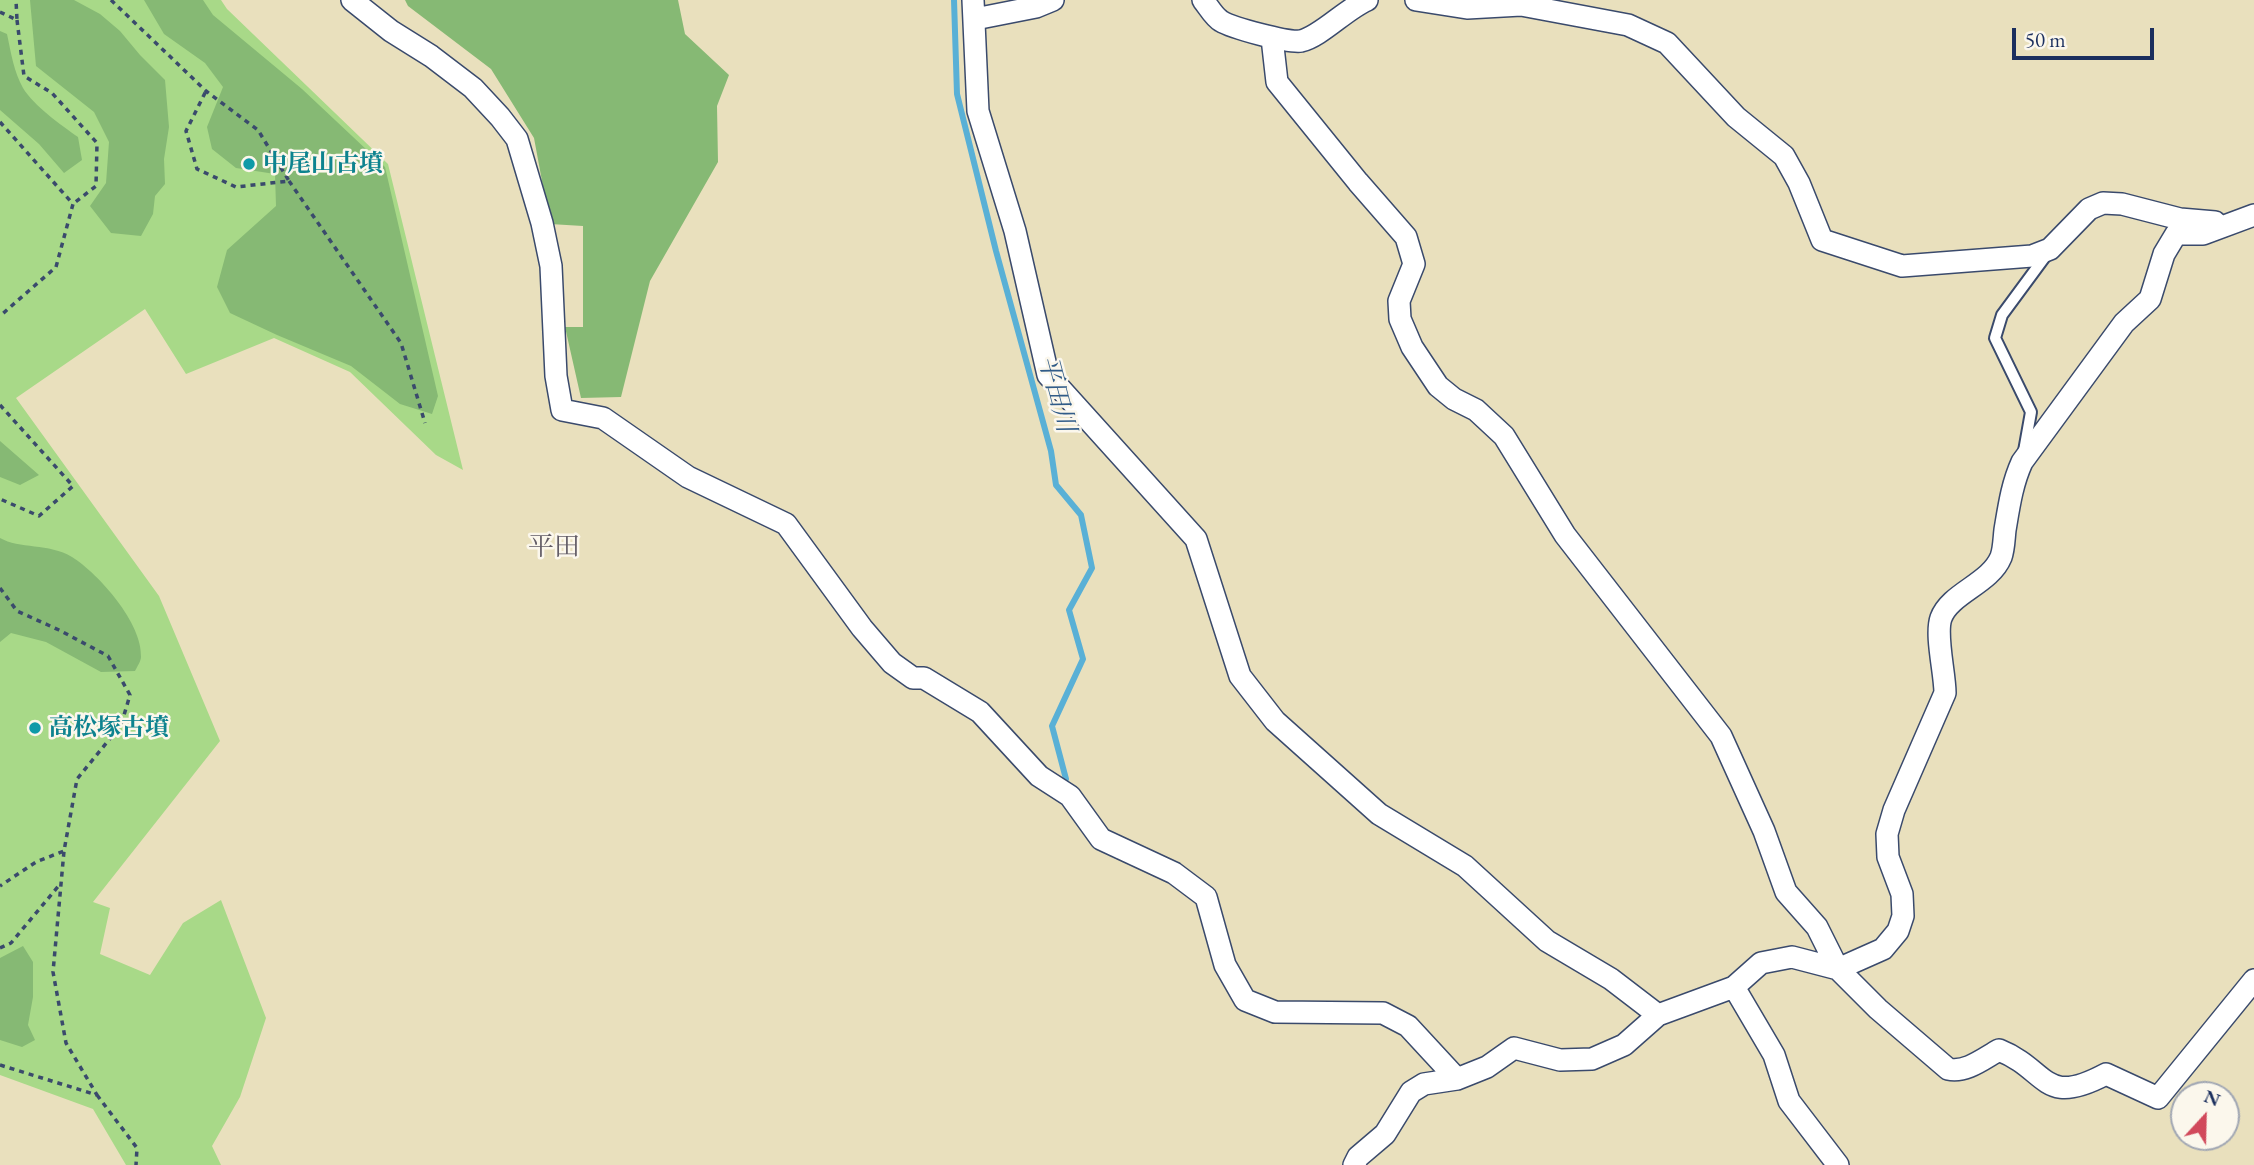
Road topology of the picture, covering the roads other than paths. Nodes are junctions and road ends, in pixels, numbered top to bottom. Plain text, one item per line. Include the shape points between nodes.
1 (352, 0) edge
2 (1053, 0) edge
3 (1203, 0) edge
4 (1367, 0) edge
5 (1416, 0) edge
6 (974, 10) edge
7 (1272, 38) junction
8 (2254, 215) edge
9 (2229, 223) junction
10 (2050, 249) junction
11 (2022, 462) junction
12 (1838, 969) junction
13 (2254, 980) edge
14 (1734, 986) junction
15 (1658, 1015) junction
16 (1457, 1079) junction
17 (1354, 1165) edge
18 (1838, 1165) edge

1 - 16 street via 473,88 517,139 551,266 562,410 603,418 688,477 786,524 892,663 980,712 1039,776 1070,796 1101,839 1174,873 1206,897 1225,965 1245,1000 1275,1012 1383,1013 1408,1026
2 - 6 street via 1036,7
3 - 7 street via 1220,21
4 - 7 street via 1300,41
5 - 10 street via 1466,8 1521,5 1628,25 1667,43 1736,117 1784,156 1822,240 1902,266 2032,256
6 - 15 street via 978,111 1015,231 1048,375 1196,539 1240,676 1275,721 1379,814 1465,866 1547,941 1611,979
7 - 12 street via 1277,82 1406,237 1415,264 1399,301 1400,319 1412,347 1438,386 1476,410 1504,436 1565,535 1721,736 1786,892 1817,927
8 - 9 street
9 - 10 street via 2180,219 2103,203 2089,209
9 - 11 street via 2203,234 2176,234 2164,254 2150,299 2124,323
10 - 11 lane via 2002,315 1995,338 2031,412
11 - 12 street via 2014,481 2001,557 1987,577 1941,617 1945,693 1887,834 1888,857 1902,894 1898,931 1883,949
12 - 13 street via 1948,1069 1968,1068 1999,1050 2056,1087 2069,1088 2106,1074 2158,1098
12 - 14 street via 1792,957 1761,963
14 - 15 street
14 - 18 street via 1773,1055 1789,1101
15 - 16 street via 1624,1045 1592,1059 1560,1060 1514,1048 1487,1068
16 - 17 street via 1424,1084 1411,1092 1385,1134

